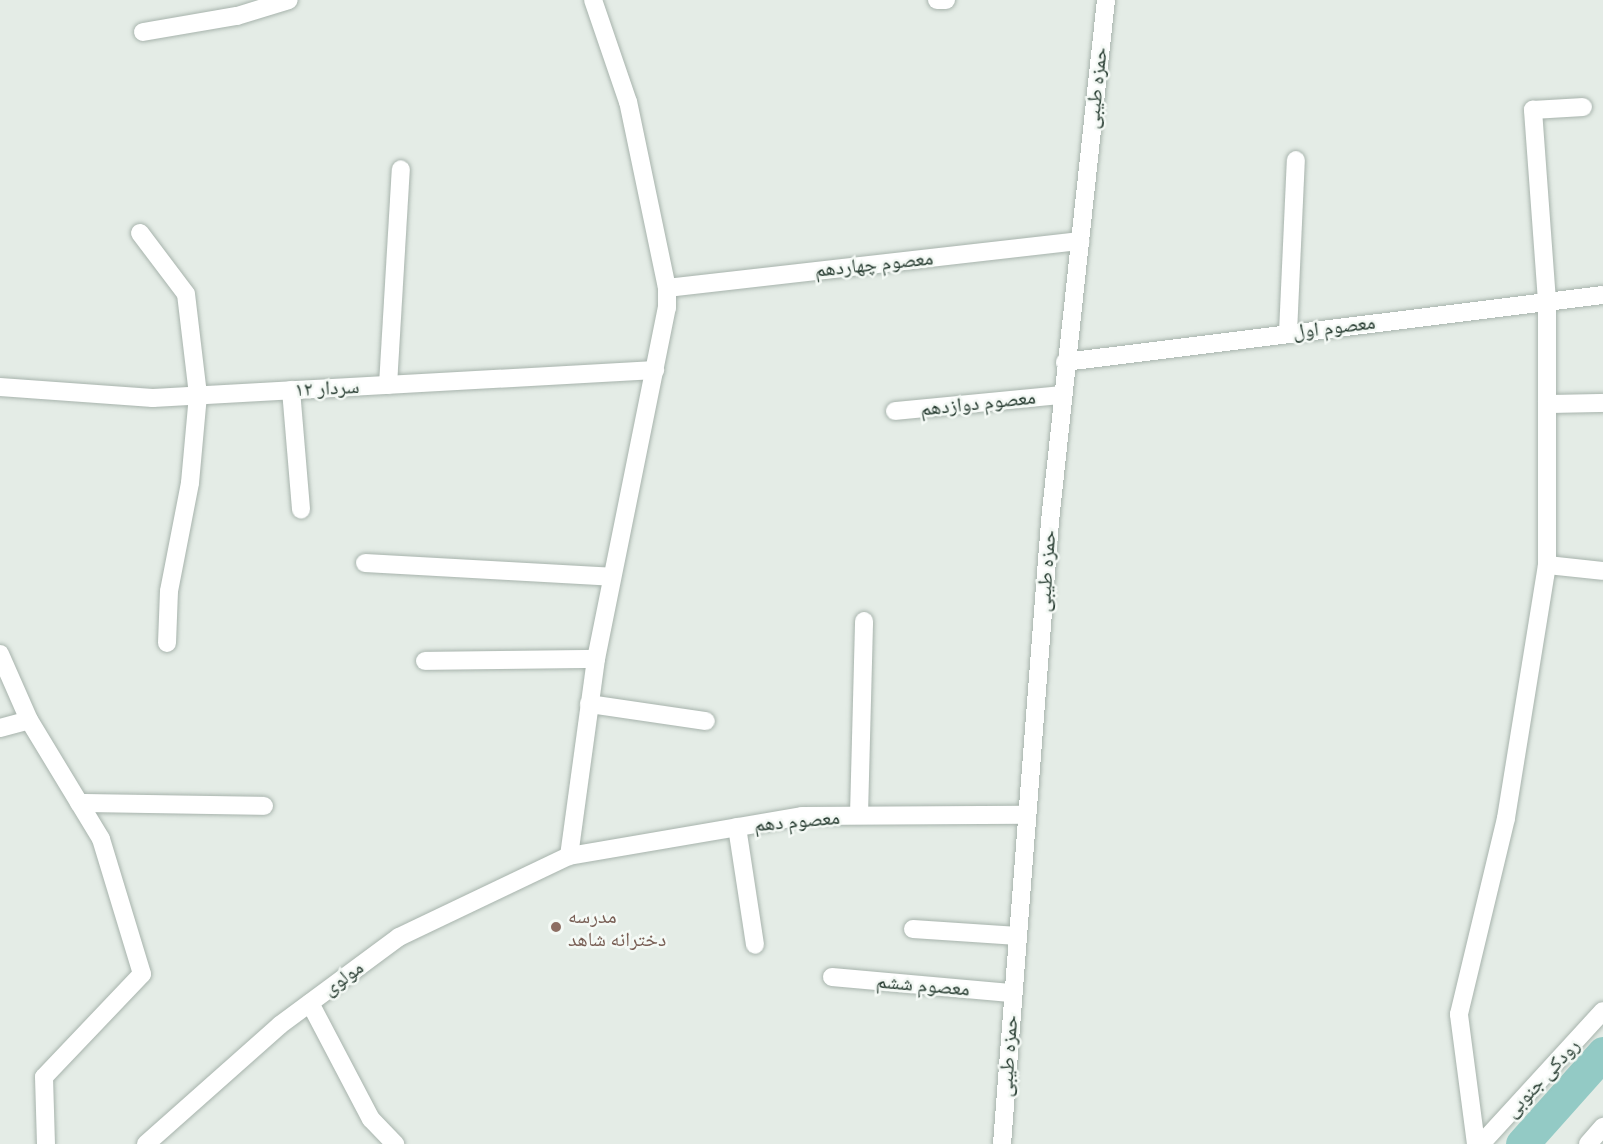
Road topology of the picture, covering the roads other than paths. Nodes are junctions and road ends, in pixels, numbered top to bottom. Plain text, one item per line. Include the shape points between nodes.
1 (289, 0) edge
2 (593, 0) edge
3 (937, 0) edge
4 (946, 0) edge
5 (1106, 0) edge
6 (236, 8) edge
7 (143, 32) dead end
8 (1583, 107) dead end
9 (1296, 160) dead end
10 (401, 170) dead end
11 (140, 233) dead end
12 (1080, 241) junction
13 (667, 288) junction
14 (1603, 295) edge
15 (1547, 301) junction
16 (1288, 333) junction
17 (1065, 362) junction
18 (655, 370) junction
19 (388, 385) junction
20 (0, 387) edge
21 (291, 390) junction
22 (198, 395) junction
23 (1061, 395) junction
24 (1603, 403) edge
25 (1547, 404) junction
26 (895, 411) dead end
27 (301, 510) dead end
28 (365, 563) dead end
29 (1547, 566) junction
30 (1603, 571) edge
31 (612, 577) junction
32 (864, 621) dead end
33 (167, 643) dead end
34 (0, 654) edge
35 (596, 658) junction
36 (425, 661) dead end
37 (590, 704) junction
38 (29, 720) junction
39 (706, 721) dead end
40 (0, 729) edge
41 (80, 803) junction
42 (264, 806) dead end
43 (859, 815) junction
44 (1027, 815) junction
45 (737, 827) junction
46 (569, 856) junction
47 (913, 929) dead end
48 (1018, 936) junction
49 (755, 945) dead end
50 (832, 977) dead end
51 (1013, 993) junction
52 (310, 1003) junction
53 (1603, 1011) edge
54 (1603, 1127) edge
55 (46, 1144) edge
56 (146, 1144) edge
57 (395, 1144) edge
58 (1002, 1144) edge
59 (1476, 1144) edge
60 (1481, 1144) edge
61 (1588, 1144) edge

1 - 6 street
2 - 13 street via 628,102
3 - 4 street
5 - 12 street, حمزه طیبی
6 - 7 street
8 - 15 street via 1533,110
9 - 16 street
10 - 19 street
11 - 22 street via 186,294
12 - 13 street, معصوم چهاردهم
12 - 17 street, حمزه طیبی
13 - 18 street
14 - 15 street, معصوم اول
15 - 16 street, معصوم اول
15 - 25 street
16 - 17 street, معصوم اول
17 - 23 street, حمزه طیبی
18 - 19 street, سردار ۱۲
18 - 31 street
19 - 21 street, سردار ۱۲
20 - 22 street, سردار ۱۲ via 153,398
21 - 22 street, سردار ۱۲
21 - 27 street
22 - 33 street via 190,483 169,591
23 - 26 street, معصوم دوازدهم
23 - 44 street, حمزه طیبی
24 - 25 street
25 - 29 street
28 - 31 street
29 - 30 street
29 - 59 street via 1506,818 1459,1014
31 - 35 street
32 - 43 street
34 - 38 street
35 - 36 street
35 - 37 street
37 - 39 street
37 - 46 street
38 - 40 street
38 - 41 street
41 - 42 street
41 - 55 street via 101,839 142,974 44,1077
43 - 44 street, معصوم دهم
43 - 45 street, معصوم دهم via 802,816
44 - 48 street, حمزه طیبی
45 - 46 street, معصوم دهم
45 - 49 street
46 - 52 street, مولوی via 399,937
47 - 48 street
48 - 51 street, حمزه طیبی
50 - 51 street, معصوم ششم
51 - 58 street, حمزه طیبی
52 - 56 street, مولوی
52 - 57 street via 371,1119
53 - 60 street, رودکی جنوبی
54 - 61 street

